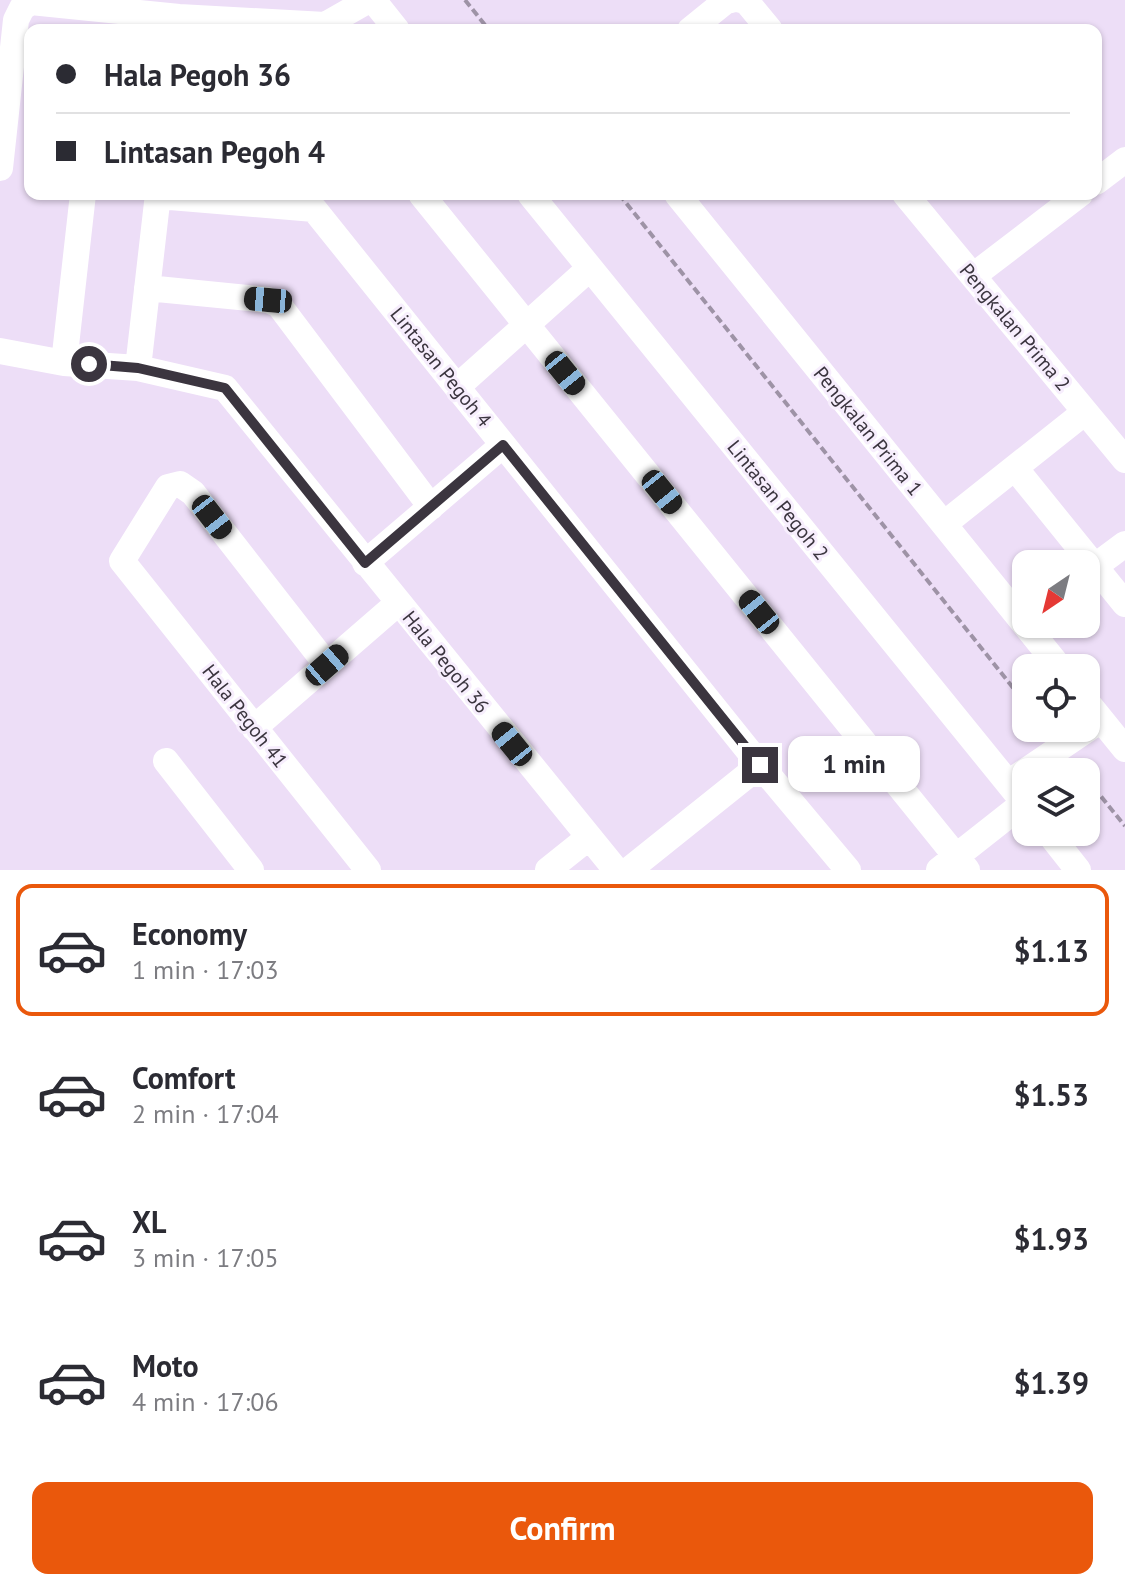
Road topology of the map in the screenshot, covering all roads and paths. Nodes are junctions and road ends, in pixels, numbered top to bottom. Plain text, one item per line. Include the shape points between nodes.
1 (371, 0) edge
2 (465, 0) edge
3 (739, 0) edge
4 (102, 20) edge
5 (178, 23) edge
6 (252, 24) edge
7 (327, 24) edge
8 (392, 24) edge
9 (484, 24) edge
10 (697, 24) edge
11 (764, 24) edge
12 (1124, 164) edge
13 (0, 168) edge
14 (1102, 178) edge
15 (82, 200) edge
16 (157, 200) edge
17 (214, 200) edge
18 (426, 200) edge
19 (535, 200) edge
20 (624, 200) edge
21 (682, 200) edge
22 (910, 200) edge
23 (1072, 200) edge
24 (590, 268) junction
25 (973, 276) junction
26 (147, 288) junction
27 (527, 325) junction
28 (0, 351) edge
29 (64, 363) junction
30 (138, 368) junction
31 (457, 387) junction
32 (1085, 412) junction
33 (503, 445) junction
34 (1125, 460) edge
35 (1015, 468) junction
36 (431, 507) junction
37 (944, 524) junction
38 (1125, 544) edge
39 (1075, 550) edge
40 (365, 563) junction
41 (1100, 563) edge
42 (1100, 580) edge
43 (398, 603) junction
44 (1125, 604) edge
45 (1012, 606) edge
46 (327, 665) junction
47 (1012, 686) edge
48 (1100, 718) edge
49 (254, 728) junction
50 (1066, 742) edge
51 (1125, 749) edge
52 (1053, 758) edge
53 (166, 761) dead end
54 (760, 765) junction
55 (1012, 788) edge
56 (1100, 795) edge
57 (1012, 804) edge
58 (1125, 826) edge
59 (588, 838) junction
60 (1059, 846) edge
61 (954, 865) edge
62 (251, 870) edge
63 (368, 870) edge
64 (548, 870) edge
65 (616, 870) edge
66 (629, 870) edge
67 (848, 870) edge
68 (1078, 870) edge

1 - 7 street
1 - 8 street
2 - 9 path
3 - 10 street via 726,1
3 - 11 street
4 - 5 street
4 - 13 street via 31,2 22,8 16,20
5 - 6 street
12 - 14 street
15 - 29 street
16 - 26 street
17 - 31 street, Lintasan Pegoh 4 via 314,209
18 - 27 street
19 - 24 street, Lintasan Pegoh 2
20 - 47 path
21 - 37 street, Pengkalan Prima 1
22 - 25 street, Pengkalan Prima 2
23 - 25 street
24 - 27 street
24 - 55 street, Lintasan Pegoh 2
25 - 32 street, Pengkalan Prima 2
26 - 30 street
26 - 36 street via 279,305
27 - 31 street
27 - 61 street
28 - 29 street, Hala Pegoh 36
29 - 30 street, Hala Pegoh 36
30 - 40 street, Hala Pegoh 36 via 225,388
31 - 33 street, Lintasan Pegoh 4
32 - 34 street, Pengkalan Prima 2
32 - 35 street
33 - 36 street
33 - 54 street, Lintasan Pegoh 4
35 - 37 street
35 - 39 street
36 - 40 street
37 - 45 street, Pengkalan Prima 1
38 - 41 street
40 - 43 street, Hala Pegoh 36
42 - 44 street
43 - 46 street, Hala Pegoh 36
43 - 59 street, Hala Pegoh 36
46 - 49 street, Hala Pegoh 36
46 - 49 street, Hala Pegoh 41 via 193,493 180,484 168,487 122,561
48 - 51 street
49 - 63 street, Hala Pegoh 41
50 - 52 street
53 - 62 street
54 - 66 street
54 - 67 street, Lintasan Pegoh 4
56 - 58 path
57 - 61 street
59 - 64 street
59 - 65 street, Hala Pegoh 36
60 - 68 street

